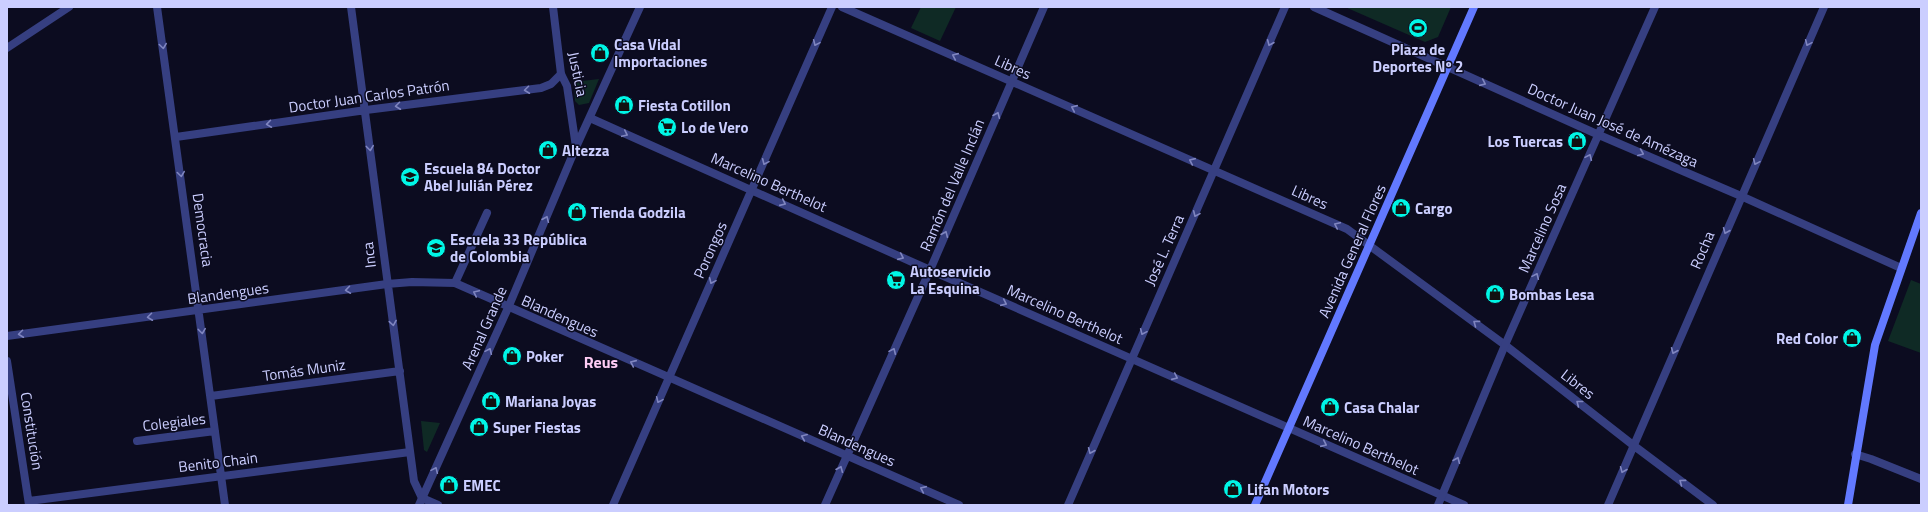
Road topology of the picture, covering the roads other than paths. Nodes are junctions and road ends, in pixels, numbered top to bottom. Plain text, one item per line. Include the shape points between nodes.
1 (69, 7) edge
2 (157, 7) edge
3 (351, 7) edge
4 (552, 7) edge
5 (640, 7) edge
6 (832, 7) edge
7 (842, 7) edge
8 (1044, 7) edge
9 (1285, 7) edge
10 (1314, 7) edge
11 (1474, 7) edge
12 (1655, 7) edge
13 (1824, 7) edge
14 (7, 48) edge
15 (1448, 67) junction
16 (561, 74) junction
17 (1012, 81) junction
18 (366, 110) junction
19 (590, 118) junction
20 (1599, 136) junction
21 (176, 137) junction
22 (576, 147) junction
23 (1215, 171) junction
24 (752, 190) junction
25 (1741, 196) junction
26 (487, 213) dead end
27 (1921, 213) edge
28 (1918, 233) edge
29 (1370, 245) junction
30 (1901, 268) junction
31 (930, 270) junction
32 (387, 284) junction
33 (455, 284) junction
34 (508, 308) junction
35 (200, 311) junction
36 (7, 336) edge
37 (1505, 345) junction
38 (1131, 358) junction
39 (7, 361) edge
40 (400, 371) junction
41 (668, 378) junction
42 (211, 396) junction
43 (1289, 428) junction
44 (215, 431) junction
45 (137, 441) dead end
46 (1633, 445) junction
47 (410, 452) junction
48 (1855, 454) junction
49 (846, 455) junction
50 (221, 476) junction
51 (1921, 479) edge
52 (1442, 496) junction
53 (420, 502) edge
54 (29, 503) edge
55 (225, 505) edge
56 (438, 505) edge
57 (613, 505) edge
58 (825, 505) edge
59 (959, 505) edge
60 (1068, 505) edge
61 (1255, 505) edge
62 (1438, 505) edge
63 (1464, 505) edge
64 (1608, 505) edge
65 (1713, 505) edge
66 (1848, 505) edge

1 - 14 street
2 -> 21 street, Democracia
3 - 18 street, Inca
4 - 16 street, Justicia
5 - 19 street, Arenal Grande
6 -> 24 street, Porongos
17 -> 7 street, Libres
8 - 17 street, Ramón del Valle Inclán
9 -> 23 street, José L. Terra
10 - 15 street, Doctor Juan José de Amézaga
11 - 15 main road, Avenida General Flores
12 - 20 street, Marcelino Sosa
13 -> 25 street, Rocha
15 -> 20 street, Doctor Juan José de Amézaga
15 - 29 main road, Avenida General Flores
16 -> 18 street, Doctor Juan Carlos Patrón via 551,84 541,88
16 - 22 street, Justicia via 567,86
23 -> 17 street, Libres
31 -> 17 street, Ramón del Valle Inclán
18 -> 21 street, Doctor Juan Carlos Patrón
18 -> 32 street, Inca
19 - 22 street, Arenal Grande
19 -> 24 street, Marcelino Berthelot
20 -> 25 street, Doctor Juan José de Amézaga
37 -> 20 street, Marcelino Sosa
21 -> 35 street, Democracia
34 -> 22 street, Arenal Grande
29 -> 23 street, Libres via 1341,226
23 -> 38 street, José L. Terra
24 -> 31 street, Marcelino Berthelot
24 -> 41 street, Porongos
25 - 30 street, Doctor Juan José de Amézaga
25 -> 46 street, Rocha
26 - 33 street
27 - 28 main road
28 - 30 main road
37 -> 29 street, Libres
29 - 43 main road, Avenida General Flores
30 - 48 main road via 1875,345
31 -> 38 street, Marcelino Berthelot
49 -> 31 street, Ramón del Valle Inclán
32 - 33 street, Blandengues
32 -> 35 street, Blandengues
32 -> 40 street, Inca
34 -> 33 street, Blandengues
41 -> 34 street, Blandengues
53 -> 34 street, Arenal Grande
35 -> 36 street, Blandengues
35 -> 42 street, Democracia
46 -> 37 street, Libres
52 -> 37 street, Marcelino Sosa
38 -> 43 street, Marcelino Berthelot
38 -> 60 street, José L. Terra
39 - 54 street, Constitución
40 - 42 street, Tomás Muniz
40 - 47 street, Inca
49 -> 41 street, Blandengues
41 -> 57 street, Porongos
42 - 44 street, Democracia
43 -> 52 street, Marcelino Berthelot
43 - 61 main road, Avenida General Flores
44 - 45 street, Colegiales
44 - 50 street, Democracia
46 -> 64 street, Rocha
65 -> 46 street, Libres
47 - 50 street, Benito Chain
47 - 53 street, Inca
48 - 51 street
48 - 66 main road
58 -> 49 street, Ramón del Valle Inclán
59 -> 49 street, Blandengues
50 - 54 street, Benito Chain
50 - 55 street, Democracia
52 - 62 street, Marcelino Sosa
52 - 63 street, Marcelino Berthelot
53 - 56 street

